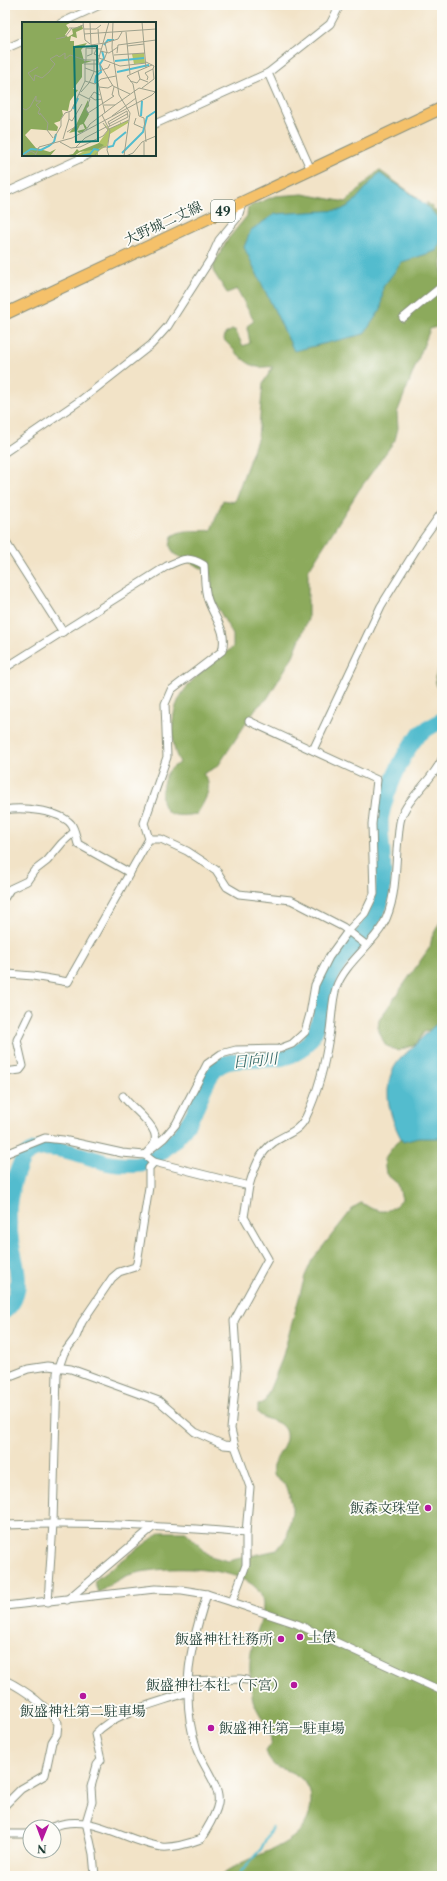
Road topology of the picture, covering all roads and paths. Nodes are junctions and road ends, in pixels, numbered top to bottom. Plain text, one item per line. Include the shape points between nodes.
1 (100, 5) edge
2 (340, 5) edge
3 (63, 22) edge
4 (22, 41) edge
5 (5, 49) edge
6 (268, 72) junction
7 (442, 108) edge
8 (156, 124) edge
9 (86, 156) edge
10 (311, 170) junction
11 (5, 193) edge
12 (243, 201) junction
13 (442, 286) edge
14 (5, 314) edge
15 (403, 318) dead end
16 (5, 452) edge
17 (442, 512) edge
18 (5, 541) edge
19 (63, 632) junction
20 (5, 668) edge
21 (249, 721) dead end
22 (313, 750) junction
23 (442, 759) edge
24 (5, 810) edge
25 (74, 832) junction
26 (149, 839) junction
27 (130, 873) junction
28 (5, 897) edge
29 (348, 931) junction
30 (366, 945) junction
31 (5, 969) edge
32 (30, 1014) dead end
33 (5, 1072) edge
34 (123, 1096) dead end
35 (153, 1146) junction
36 (5, 1154) edge
37 (144, 1155) junction
38 (154, 1162) junction
39 (249, 1186) junction
40 (60, 1368) junction
41 (5, 1378) edge
42 (235, 1446) junction
43 (53, 1523) junction
44 (5, 1525) edge
45 (154, 1526) junction
46 (246, 1534) junction
47 (207, 1594) junction
48 (66, 1600) junction
49 (48, 1602) junction
50 (232, 1602) junction
51 (5, 1606) edge
52 (5, 1680) edge
53 (246, 1680) dead end
54 (189, 1681) junction
55 (442, 1691) edge
56 (188, 1692) junction
57 (5, 1805) edge
58 (86, 1822) junction
59 (62, 1824) edge
60 (5, 1834) edge
61 (22, 1834) edge
62 (95, 1876) edge

1 - 3 street
2 - 6 street via 330,24
4 - 5 street
6 - 8 street
6 - 10 street
7 - 10 main road, 大野城二丈線 / 49
9 - 11 street
10 - 12 main road, 大野城二丈線 / 49
12 - 14 main road, 大野城二丈線 / 49
12 - 16 street via 238,217 219,240 210,260 168,326 151,345 81,400
13 - 15 street
17 - 22 street via 381,606
18 - 19 street
19 - 20 street
19 - 26 street via 174,563 189,558 204,565 207,599 222,630 224,643 222,651 171,690 165,704 167,757 144,823
21 - 22 street
22 - 29 street via 377,780 372,824 374,894 365,913
23 - 30 street via 437,770 401,818 389,909 382,925
24 - 25 street via 56,814 72,825
25 - 27 street via 78,844
25 - 28 street via 27,881 10,889
26 - 27 street
26 - 29 street via 161,839 186,851 216,870 227,887 239,894 291,900
27 - 31 street via 68,982 8,974
29 - 30 street
29 - 35 street via 329,957 315,985 305,1032 292,1044 279,1049 236,1050 220,1054 207,1064 176,1124
30 - 39 street via 336,988 326,1057 306,1118 298,1130 265,1150 255,1166
32 - 33 street via 17,1040 23,1066 20,1070
34 - 35 street via 152,1126 156,1135
35 - 37 street
36 - 37 street via 45,1138
37 - 38 street
38 - 39 street
38 - 40 street via 149,1168 137,1263 112,1278 64,1353
39 - 42 street via 244,1217 268,1259 234,1321 236,1367 231,1429
40 - 41 street via 48,1366 28,1369
40 - 42 street via 71,1369 159,1401 195,1432 224,1445
40 - 43 street via 57,1373
42 - 46 street via 250,1487
43 - 44 street
43 - 45 street
43 - 49 street
45 - 46 street
45 - 48 street
46 - 50 street via 246,1564
47 - 48 street via 155,1589
47 - 50 street
47 - 54 street via 192,1650
48 - 49 street
49 - 51 street
50 - 55 street via 297,1624
52 - 57 street via 49,1710 58,1723 45,1775 21,1789
53 - 54 street
54 - 56 street
56 - 58 street via 117,1718 95,1734 101,1760 97,1765 91,1788 92,1802
56 - 58 street via 198,1751 216,1789 219,1802 215,1815 201,1839 164,1847
58 - 59 street
58 - 62 street
60 - 61 street

